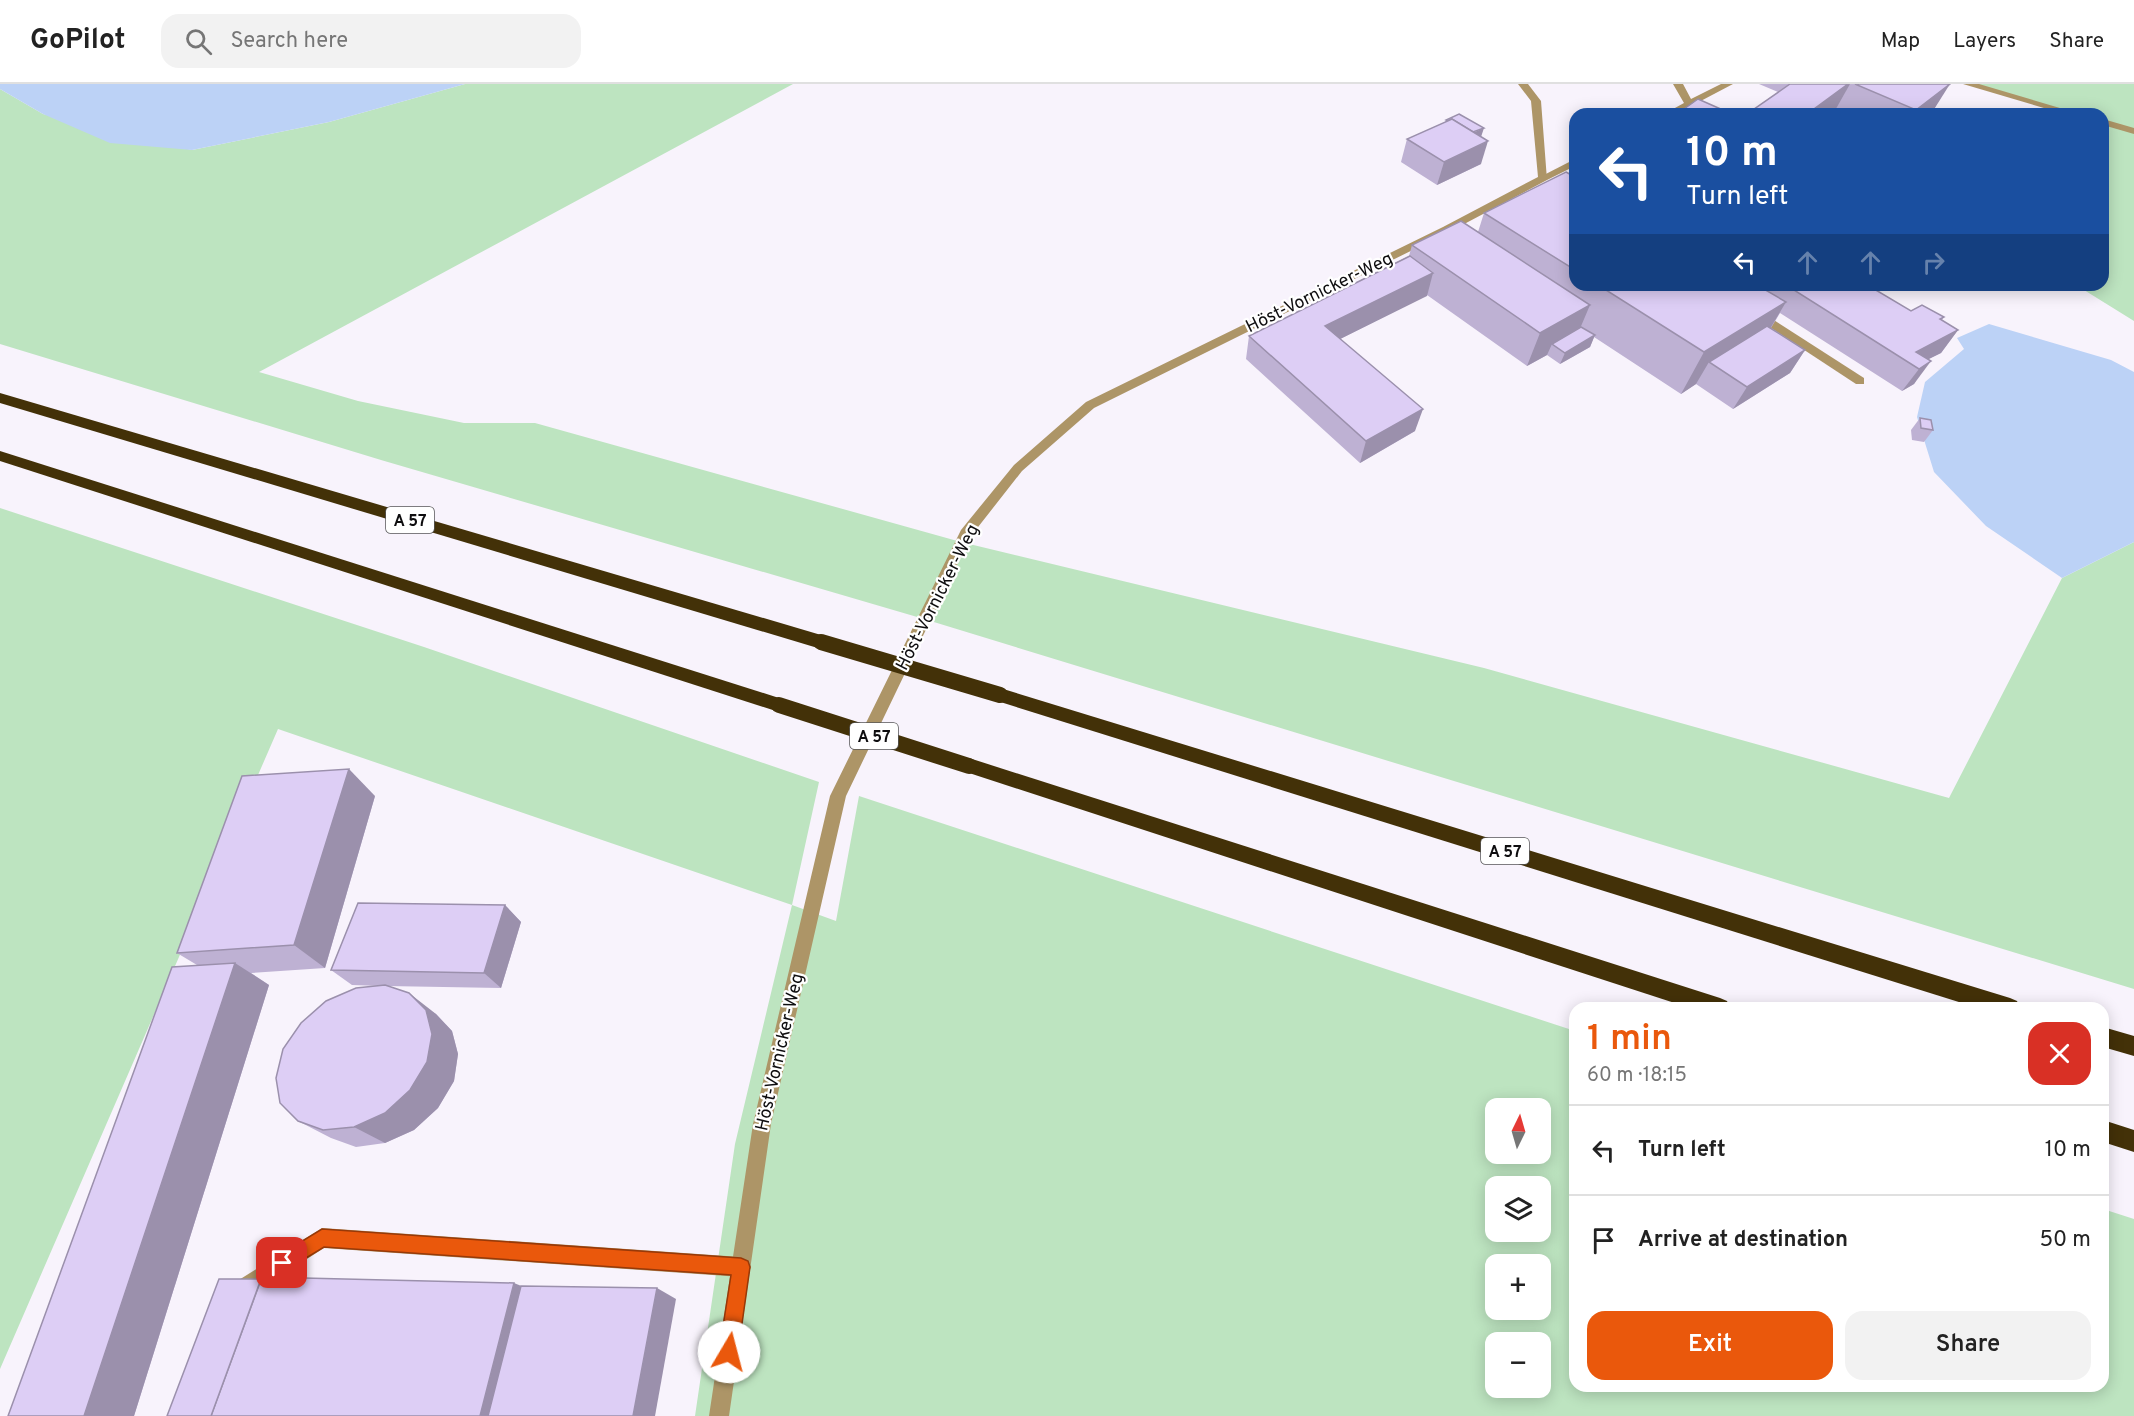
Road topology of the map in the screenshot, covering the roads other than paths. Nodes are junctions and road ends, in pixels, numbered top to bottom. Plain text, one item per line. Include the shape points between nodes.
1 (1523, 84) edge
2 (1678, 84) edge
3 (1728, 84) edge
4 (1968, 84) edge
5 (1689, 104) junction
6 (1681, 108) edge
7 (2054, 108) edge
8 (2109, 124) edge
9 (2134, 131) edge
10 (1569, 166) edge
11 (1548, 181) junction
12 (1752, 310) edge
13 (1860, 381) dead end
14 (0, 398) edge
15 (0, 456) edge
16 (1700, 1002) edge
17 (1991, 1002) edge
18 (2109, 1039) edge
19 (2134, 1047) edge
20 (2109, 1133) edge
21 (2134, 1142) edge
22 (741, 1267) junction
23 (234, 1310) edge
24 (719, 1416) edge

1 - 11 street via 1536,101
2 - 5 street
3 - 5 street
4 - 7 street
5 - 6 street
8 - 9 street
10 - 11 street, Höst-Vornicker-Weg
11 - 22 street, Höst-Vornicker-Weg via 1451,233 1090,405 1018,468 966,532 837,796 762,1124
12 - 13 street
14 - 17 highway, A 57, bridge via 1000,695
15 - 16 highway, A 57, bridge
18 - 19 highway
20 - 21 highway
22 - 23 street via 322,1238 242,1288
22 - 24 street, Höst-Vornicker-Weg

